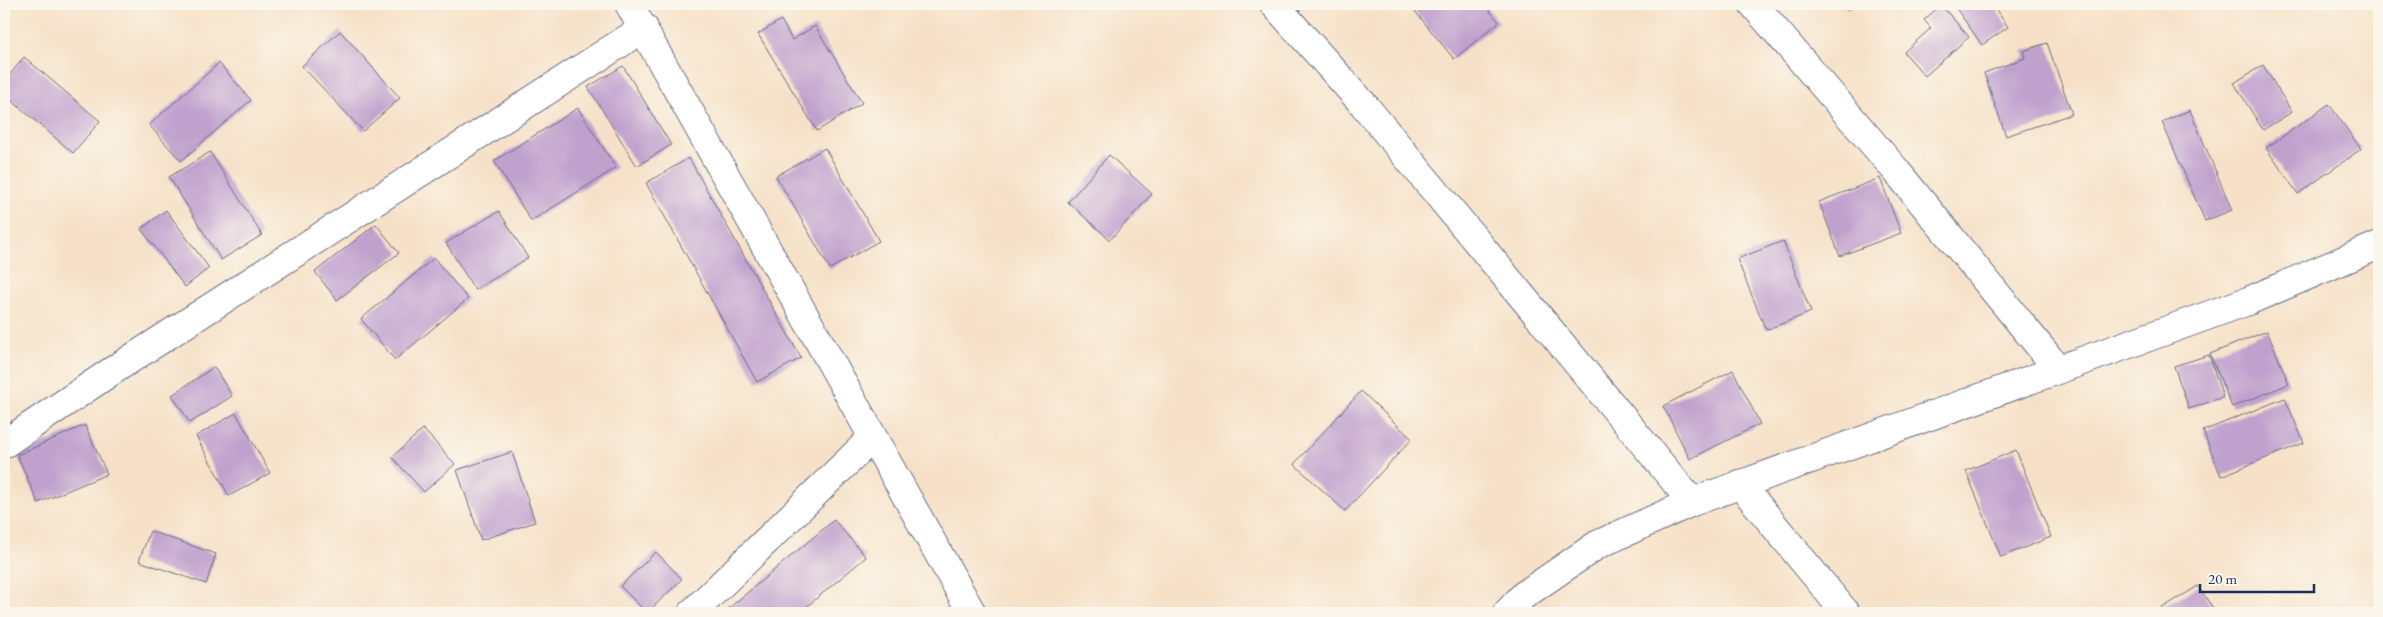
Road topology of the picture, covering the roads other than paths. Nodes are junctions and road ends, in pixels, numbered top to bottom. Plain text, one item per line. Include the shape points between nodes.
1 (630, 4) edge
2 (1274, 4) edge
3 (1753, 4) edge
4 (644, 28) junction
5 (2379, 245) edge
6 (2058, 369) junction
7 (872, 438) junction
8 (4, 444) edge
9 (1740, 484) junction
10 (1692, 502) junction
11 (692, 613) edge
12 (972, 613) edge
13 (1507, 613) edge
14 (1846, 613) edge

1 - 4 street
2 - 10 street via 1364,105
3 - 6 street via 1894,168
4 - 7 street
4 - 8 street
5 - 6 street via 2248,301
6 - 9 street
7 - 11 street
7 - 12 street
9 - 10 street
9 - 14 street
10 - 13 street via 1597,545 1524,595

